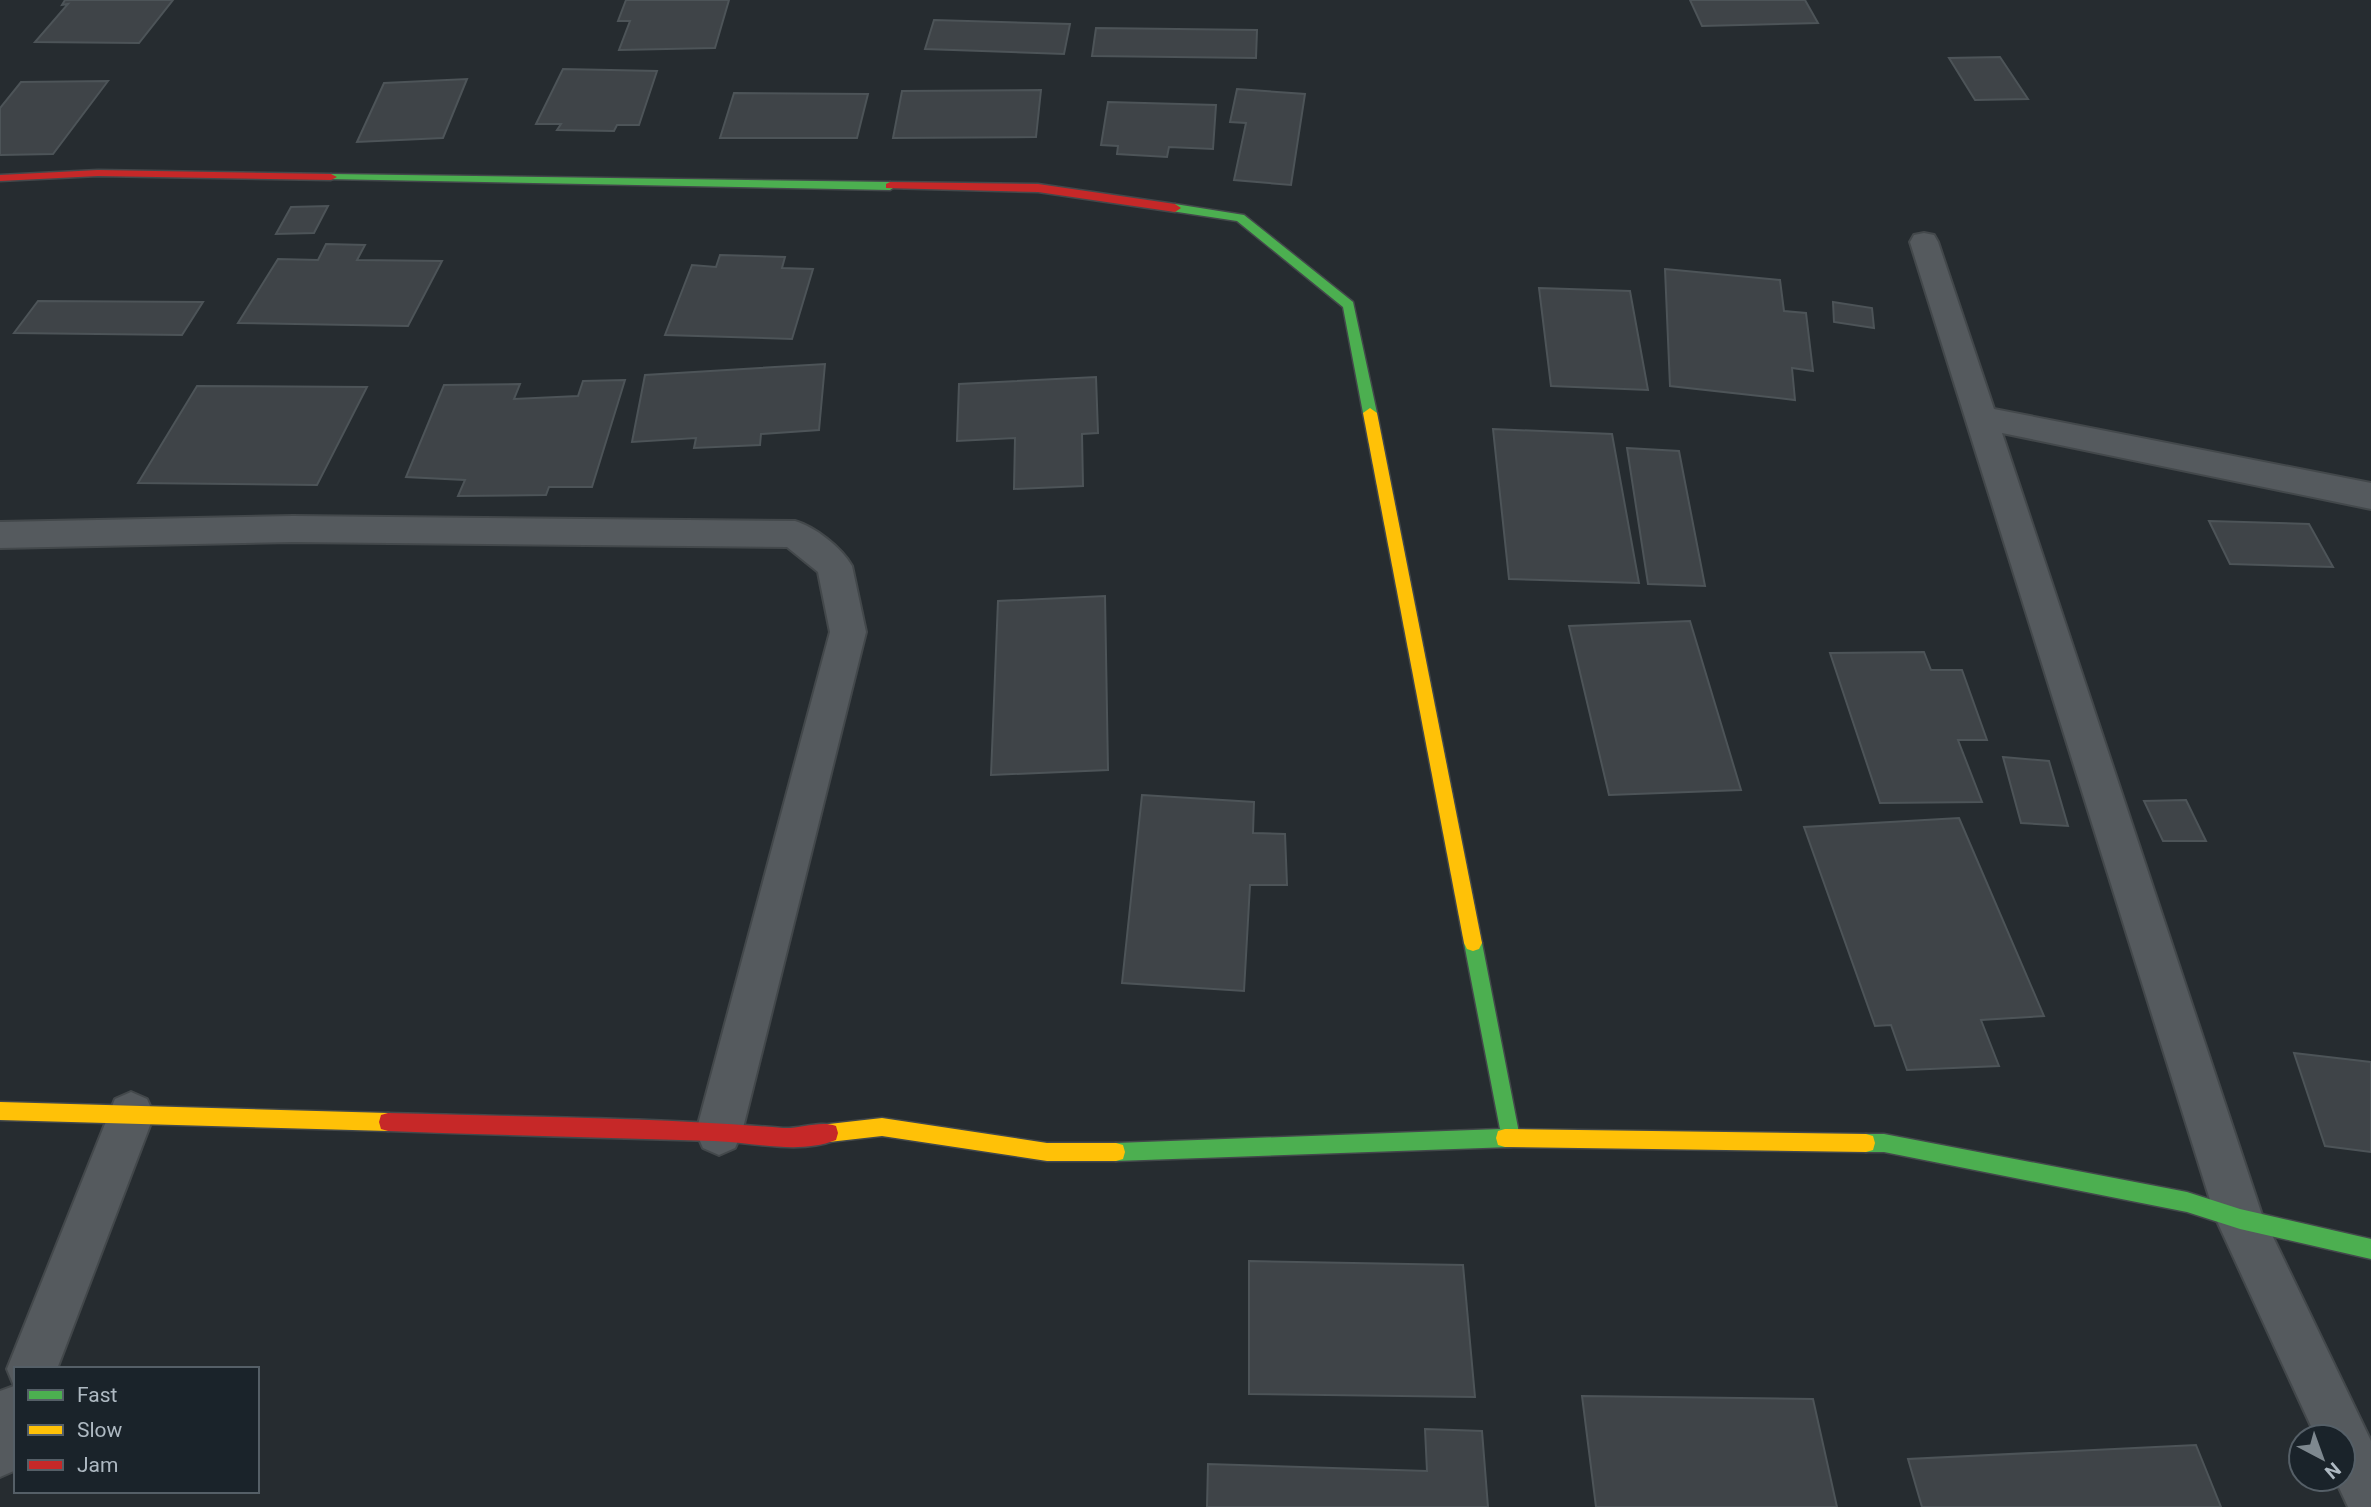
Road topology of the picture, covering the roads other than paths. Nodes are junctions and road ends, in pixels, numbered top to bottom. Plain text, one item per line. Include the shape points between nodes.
1 (0, 178) edge
2 (1924, 242) dead end
3 (1979, 416) junction
4 (2371, 496) edge
5 (0, 534) edge
6 (0, 1111) edge
7 (131, 1115) junction
8 (719, 1132) junction
9 (1511, 1139) junction
10 (2240, 1219) junction
11 (2371, 1249) edge
12 (33, 1367) edge
13 (14, 1415) edge
14 (2336, 1423) edge
15 (0, 1451) edge
16 (2357, 1468) edge
17 (2371, 1498) edge

1 - 9 street via 98,173 1038,188 1240,218 1349,304
2 - 3 street
3 - 4 street
3 - 10 street
5 - 8 street via 293,529 796,534 834,566 848,632
6 - 7 street
7 - 8 street
7 - 12 street
8 - 9 street via 791,1138 882,1127 1047,1152 1098,1153
9 - 10 street via 1884,1143 2187,1202
10 - 11 street
10 - 14 street
13 - 15 street
16 - 17 street

